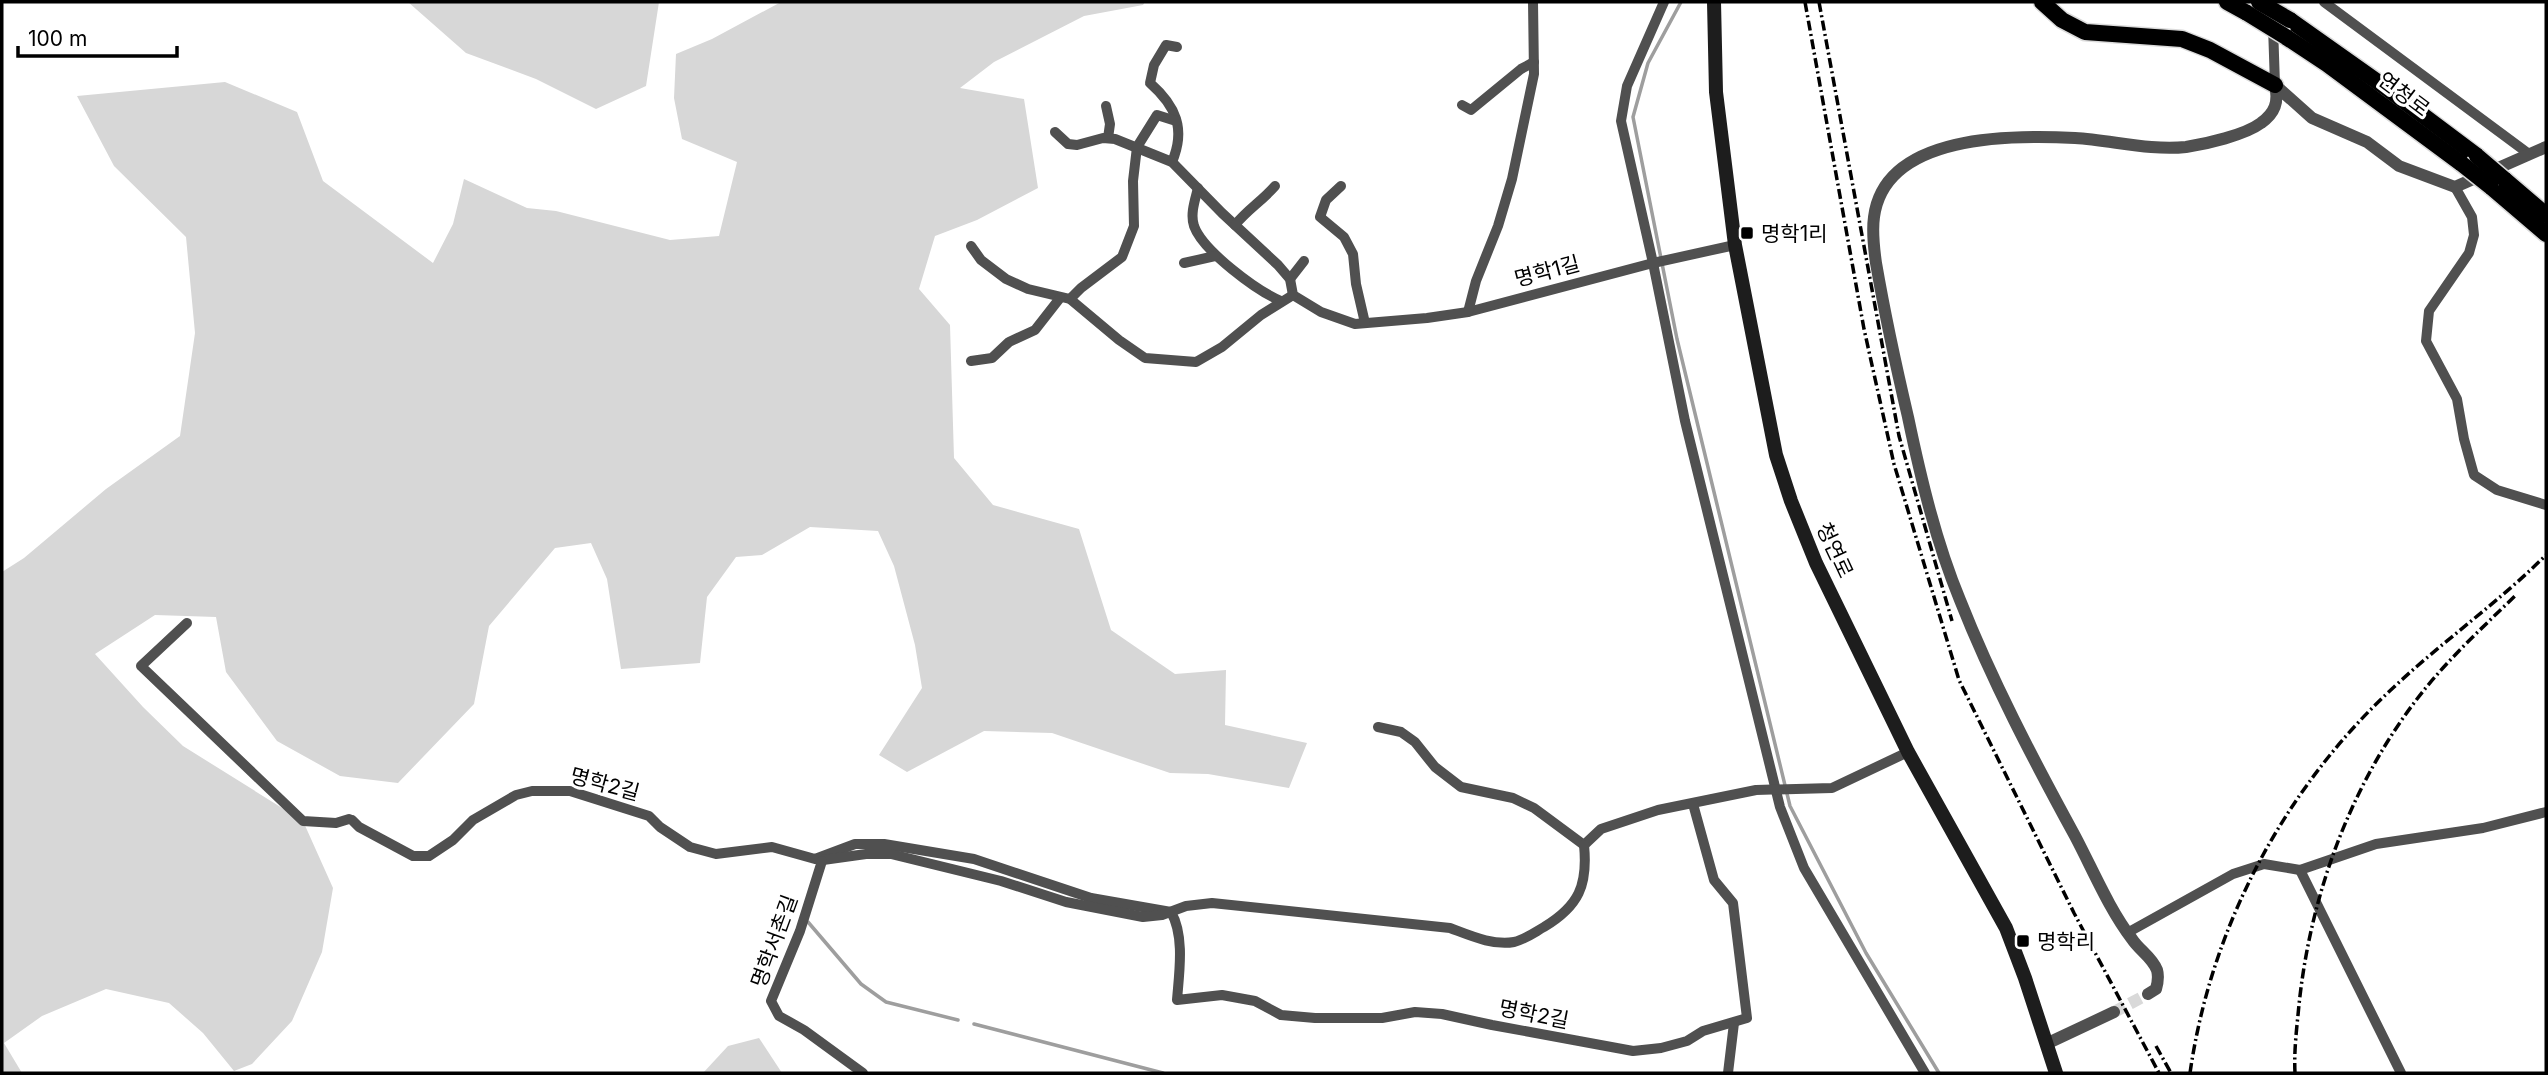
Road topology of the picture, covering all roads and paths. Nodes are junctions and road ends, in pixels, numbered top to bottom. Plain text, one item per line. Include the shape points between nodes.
1 (1533, 2) edge
2 (1664, 2) edge
3 (1714, 2) edge
4 (2042, 2) edge
5 (2227, 2) edge
6 (2259, 2) edge
7 (2271, 2) edge
8 (2324, 2) edge
9 (1177, 47) dead end
10 (1534, 62) junction
11 (2275, 85) junction
12 (1462, 105) dead end
13 (1106, 106) dead end
14 (1176, 121) junction
15 (1055, 132) dead end
16 (1108, 138) junction
17 (1137, 147) junction
18 (2546, 147) edge
19 (2529, 154) junction
20 (2470, 160) junction
21 (1172, 162) junction
22 (2498, 183) junction
23 (1275, 186) dead end
24 (1341, 186) dead end
25 (2455, 187) junction
26 (1198, 188) junction
27 (2546, 215) edge
28 (1235, 225) junction
29 (2546, 234) edge
30 (1735, 245) junction
31 (971, 246) dead end
32 (1215, 256) junction
33 (1304, 261) dead end
34 (1184, 263) dead end
35 (1654, 263) junction
36 (1290, 279) junction
37 (1293, 295) junction
38 (1065, 298) junction
39 (1281, 301) junction
40 (1468, 312) junction
41 (1366, 323) junction
42 (971, 361) dead end
43 (2546, 505) edge
44 (187, 622) dead end
45 (1378, 727) dead end
46 (1908, 752) junction
47 (1779, 789) junction
48 (1693, 804) junction
49 (2546, 812) edge
50 (1584, 845) junction
51 (822, 859) junction
52 (2300, 870) junction
53 (1171, 912) junction
54 (2127, 933) junction
55 (2148, 994) dead end
56 (2114, 1012) tunnel mouth
57 (1734, 1023) junction
58 (2046, 1044) junction
59 (863, 1073) edge
60 (1728, 1073) edge
61 (1925, 1073) edge
62 (2056, 1073) edge
63 (2401, 1073) edge

1 - 10 street
2 - 35 street via 1627,86 1621,121
3 - 30 main road, 청연로 via 1716,92
4 - 11 highway via 2085,32 2182,39
5 - 20 highway, 연청로, bridge
6 - 20 highway, 연청로, bridge via 2389,90
7 - 11 street
8 - 19 street
9 - 14 street via 1166,45 1150,83 1165,96
10 - 12 street via 1471,110
10 - 40 street via 1512,179
11 - 25 street via 2312,118 2367,142 2399,166
11 - 54 street via 2279,99 2270,117 2252,130 2186,147 2042,138 1940,148 1923,154 1892,179 1874,216 1875,257 1900,385 1930,511 1959,600 2029,750
13 - 16 street
14 - 17 street via 1157,116
14 - 21 street via 1179,144
15 - 16 street via 1068,144
16 - 17 street
17 - 21 street
17 - 38 street via 1135,226 1122,257
18 - 19 street
19 - 25 street
20 - 22 highway, 연청로, bridge
21 - 26 street
22 - 27 highway, 연청로
22 - 29 highway, 연청로
23 - 28 street
24 - 41 street via 1326,200 1320,217 1344,237 1353,254
25 - 43 street via 2472,217 2474,235 2469,253 2429,311 2426,341 2457,399 2474,475 2497,490
26 - 28 street
26 - 32 street via 1192,211 1194,226
28 - 36 street
30 - 35 street, 명학1길
30 - 46 main road, 청연로 via 1766,412 1791,501 1816,564
31 - 38 street via 1006,279
32 - 34 street
32 - 39 street
33 - 36 street
35 - 40 street, 명학1길
35 - 47 street via 1685,421
36 - 37 street
37 - 39 street
37 - 41 street, 명학1길 via 1321,312
38 - 39 street via 1145,358 1196,362
38 - 42 street via 1035,330 1009,342 992,358
40 - 41 street, 명학1길
44 - 51 street, 명학2길 via 141,666 303,821 350,820 413,856 429,856 473,820 516,795 570,791 649,816 690,847 716,854 772,847
45 - 50 street via 1401,732 1415,742 1435,767 1461,787 1513,798
46 - 47 street via 1832,788
46 - 58 main road, 청연로 via 2006,928
47 - 48 street
47 - 61 street via 1780,807 1804,868
48 - 50 street via 1630,818 1601,829
48 - 57 street via 1714,880 1733,903 1747,1018
49 - 52 street via 2483,828 2376,844
50 - 53 street, 명학2길 via 1586,869 1573,905 1514,942 1478,939 1450,928 1225,904 1186,906
51 - 53 street, 명학2길 via 891,854 1112,912 1143,917
51 - 59 street, 명학서촌길 via 800,931 771,1001 779,1016
52 - 54 street via 2264,864 2233,874
52 - 63 street
53 - 57 street, 명학2길 via 1179,954 1177,1000 1222,995 1255,1001 1281,1015 1315,1018 1442,1014 1633,1051 1687,1041 1703,1031
54 - 55 street via 2157,971 2156,989
56 - 58 street
57 - 60 street
58 - 62 main road, 청연로

